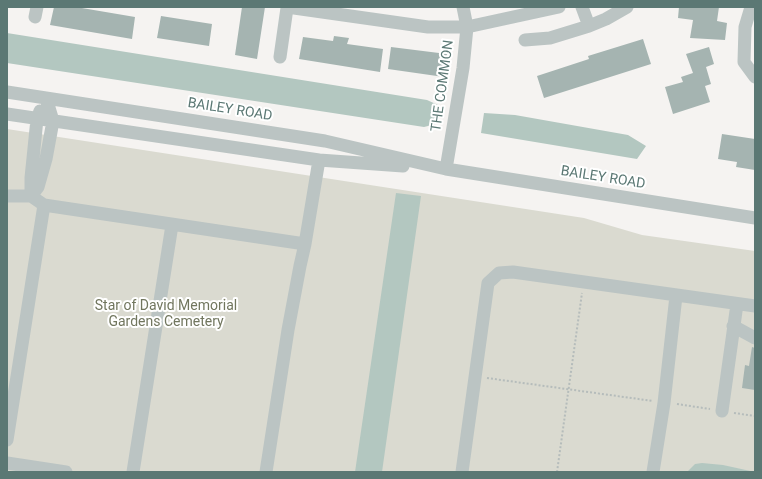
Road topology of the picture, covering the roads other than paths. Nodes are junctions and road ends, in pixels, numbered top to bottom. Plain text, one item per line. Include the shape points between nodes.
1 (287, 7) edge
2 (463, 7) edge
3 (559, 7) edge
4 (582, 7) edge
5 (627, 7) edge
6 (751, 7) edge
7 (589, 26) junction
8 (466, 27) junction
9 (525, 40) dead end
10 (280, 57) dead end
11 (755, 77) edge
12 (7, 92) edge
13 (46, 98) junction
14 (7, 114) edge
15 (37, 119) junction
16 (53, 121) junction
17 (319, 160) junction
18 (446, 169) junction
19 (7, 196) edge
20 (31, 196) junction
21 (44, 205) junction
22 (755, 218) edge
23 (172, 225) junction
24 (305, 244) junction
25 (676, 296) junction
26 (737, 304) junction
27 (755, 306) edge
28 (734, 326) junction
29 (755, 338) edge
30 (722, 411) road end
31 (7, 440) edge
32 (7, 462) edge
33 (66, 472) edge
34 (133, 472) edge
35 (266, 472) edge
36 (462, 472) edge
37 (653, 472) edge

1 - 8 street via 428,27
1 - 10 street
2 - 8 street, THE COMMON
3 - 8 street
4 - 7 street
5 - 7 street
6 - 11 street via 745,27 744,62
7 - 9 street via 550,38
8 - 18 street, THE COMMON via 463,68
12 - 13 street, BAILEY ROAD
13 - 15 street
13 - 16 street
13 - 18 street, BAILEY ROAD via 325,141
14 - 15 street, BAILEY ROAD
15 - 16 street, BAILEY ROAD
15 - 20 street
16 - 17 street, BAILEY ROAD
16 - 20 street via 38,187
17 - 18 street, BAILEY ROAD
17 - 24 street
18 - 22 street, BAILEY ROAD
19 - 20 street
20 - 21 street
21 - 23 street
21 - 31 street
23 - 24 street
23 - 34 street
24 - 35 street via 288,330
25 - 26 street
25 - 36 street via 513,272 499,273 488,283
25 - 37 street
26 - 27 street
26 - 28 street
28 - 29 street
28 - 30 street
32 - 33 street

